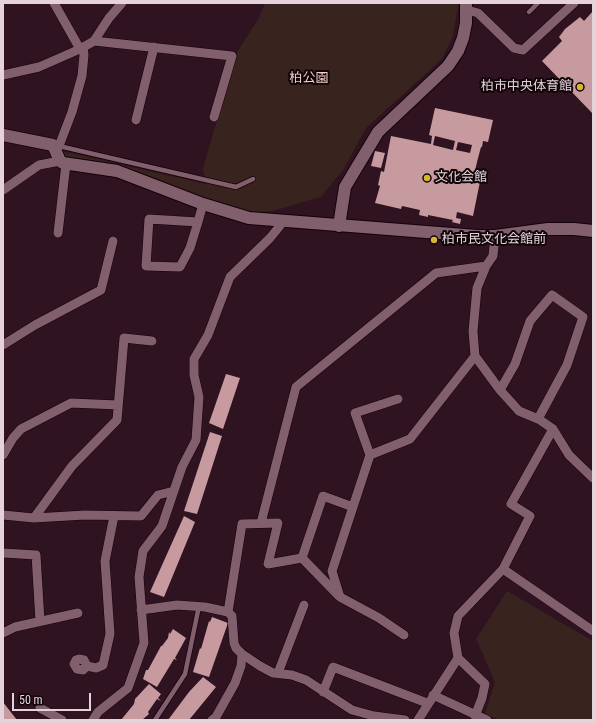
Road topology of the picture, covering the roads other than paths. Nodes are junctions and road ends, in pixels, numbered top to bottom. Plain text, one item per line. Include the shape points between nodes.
1 (54, 3) edge
2 (122, 3) edge
3 (538, 3) edge
4 (574, 3) edge
5 (466, 6) edge
6 (529, 12) dead end
7 (94, 41) junction
8 (154, 47) junction
9 (81, 48) junction
10 (3, 75) edge
11 (214, 117) dead end
12 (136, 120) dead end
13 (3, 135) edge
14 (56, 146) junction
15 (63, 162) junction
16 (253, 179) dead end
17 (3, 190) edge
18 (204, 204) junction
19 (198, 222) junction
20 (283, 222) junction
21 (339, 226) junction
22 (593, 231) edge
23 (58, 233) dead end
24 (496, 236) junction
25 (113, 241) dead end
26 (486, 266) junction
27 (152, 342) dead end
28 (3, 345) edge
29 (475, 356) junction
30 (500, 390) junction
31 (398, 399) dead end
32 (118, 405) junction
33 (538, 419) junction
34 (553, 429) junction
35 (3, 455) edge
36 (370, 455) junction
37 (593, 478) edge
38 (174, 491) junction
39 (353, 508) junction
40 (3, 515) edge
41 (114, 516) junction
42 (34, 518) junction
43 (261, 523) junction
44 (3, 553) edge
45 (302, 558) junction
46 (503, 569) junction
47 (340, 597) junction
48 (304, 605) dead end
49 (199, 606) junction
50 (142, 610) junction
51 (228, 612) junction
52 (78, 613) dead end
53 (40, 621) junction
54 (593, 631) edge
55 (3, 633) edge
56 (404, 635) dead end
57 (242, 654) junction
58 (458, 658) junction
59 (87, 666) dead end
60 (278, 673) junction
61 (322, 692) junction
62 (433, 695) junction
63 (427, 703) junction
64 (40, 708) dead end
65 (475, 716) junction
66 (216, 719) edge
67 (62, 720) edge
68 (93, 720) edge
69 (155, 720) edge
70 (405, 720) edge
71 (418, 720) edge
72 (487, 720) edge

1 - 9 street
2 - 7 street via 114,10
3 - 6 lane
4 - 5 street via 523,50 514,48 478,13
5 - 21 street via 463,38 450,62 378,132 345,187
7 - 8 street
7 - 9 street
8 - 11 street via 232,56
8 - 12 street
9 - 10 street via 39,67
9 - 14 street via 84,55 82,76 72,112
13 - 14 street
14 - 15 street
14 - 16 lane via 236,187
15 - 17 street via 39,165
15 - 18 street via 117,171
15 - 23 street
18 - 19 street
18 - 20 street via 241,216
19 - 19 street via 190,248 180,268 146,266 149,219
20 - 21 street
20 - 38 street via 230,277 208,335 194,359 194,375 199,397 196,440 182,467
21 - 24 street
22 - 24 street via 548,229
24 - 26 street via 493,256
25 - 28 street via 101,290
26 - 29 street via 477,288 473,331
26 - 43 street via 436,273 296,387
27 - 32 street via 124,338
29 - 30 street
29 - 36 street via 410,439
30 - 33 street via 520,412
30 - 33 street via 515,364 530,321 552,295 583,317 567,365
31 - 36 street via 355,413
32 - 35 street via 71,403 21,429
32 - 42 street via 116,420 72,466
33 - 34 street
34 - 37 street via 569,455
34 - 46 street via 511,504 530,516
36 - 39 street
38 - 41 street via 158,495 141,516
38 - 50 street via 162,526 142,550 139,577
39 - 45 street via 323,496
39 - 47 street via 332,571
40 - 42 street
41 - 42 street
41 - 59 street via 105,561 110,634 103,665 96,668
43 - 45 street via 278,522 268,564
43 - 51 street via 242,524
44 - 53 street via 36,555
45 - 47 street
46 - 54 street
46 - 58 street via 458,616 454,633
47 - 56 street
48 - 60 street
49 - 50 street via 177,605
49 - 51 street
49 - 69 lane via 185,674
50 - 68 street via 144,643 128,688 98,712
51 - 57 street via 232,616 234,643
52 - 53 street
53 - 55 street
57 - 60 street via 260,666
57 - 66 street via 235,683
58 - 62 street
58 - 65 street via 485,684
60 - 61 street via 306,680
61 - 63 street via 333,667
61 - 70 street via 352,710
62 - 63 street
62 - 65 street
63 - 71 street
64 - 67 street
65 - 72 street

